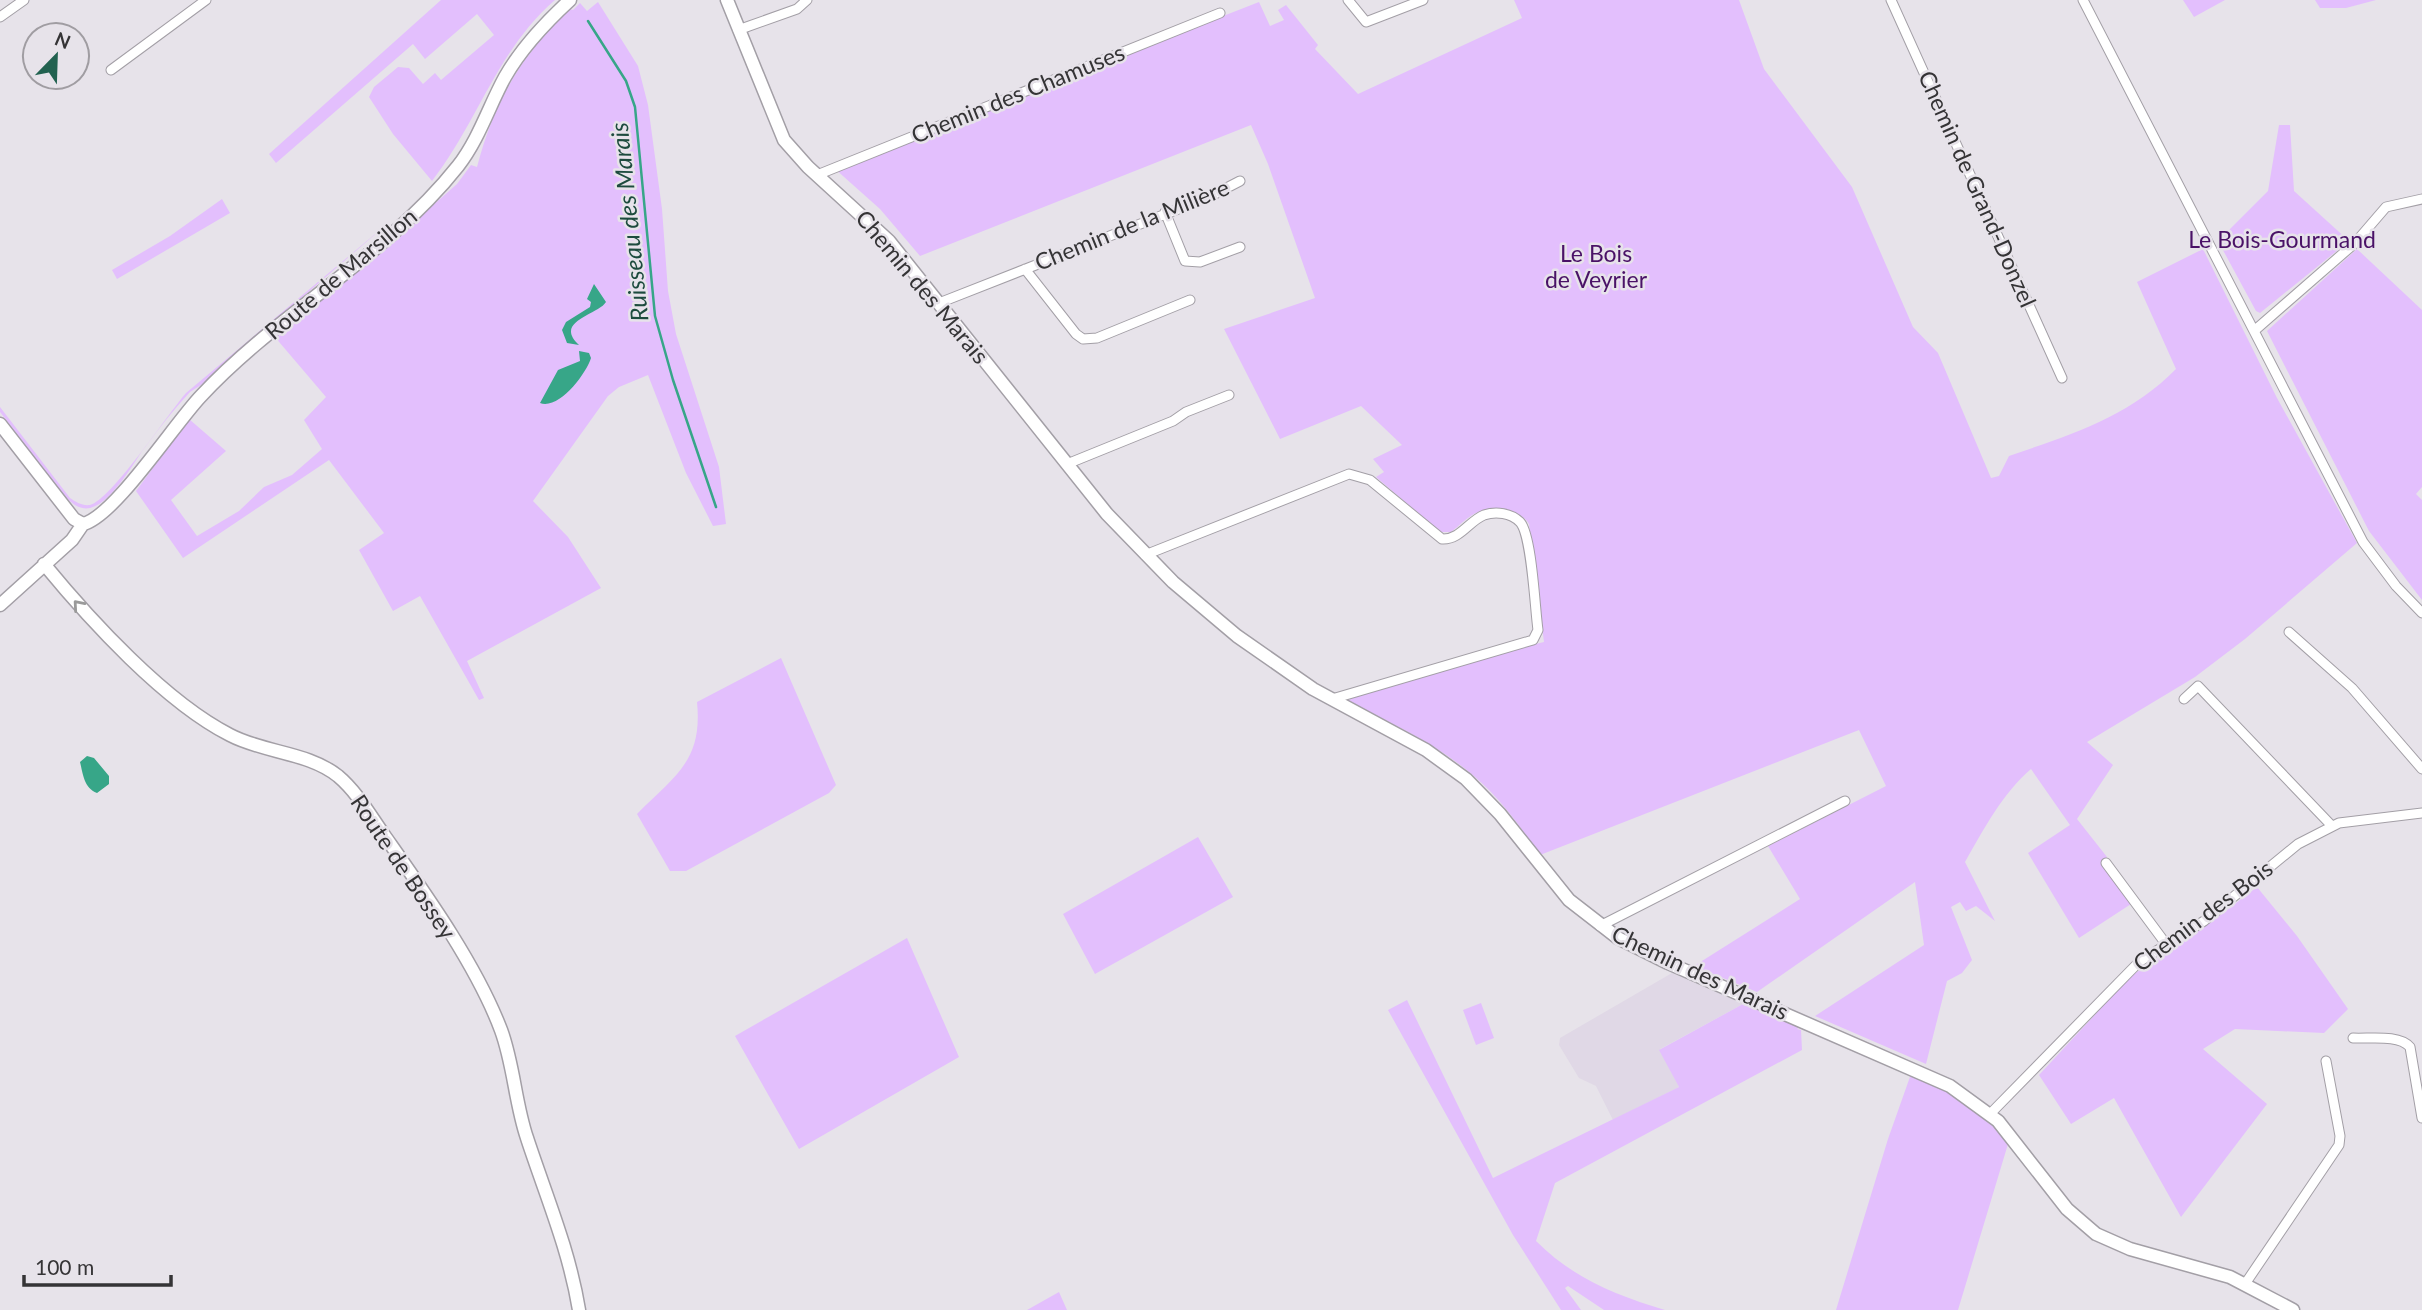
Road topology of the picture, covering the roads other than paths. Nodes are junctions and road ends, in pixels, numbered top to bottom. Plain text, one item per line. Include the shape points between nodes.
1 (24, 0) edge
2 (206, 0) edge
3 (570, 0) edge
4 (727, 0) edge
5 (807, 0) edge
6 (1348, 0) edge
7 (1423, 0) edge
8 (1891, 0) edge
9 (2083, 0) edge
10 (1220, 13) dead end
11 (0, 17) edge
12 (738, 30) junction
13 (111, 70) dead end
14 (817, 175) junction
15 (1240, 181) dead end
16 (2422, 199) edge
17 (1165, 212) junction
18 (1240, 247) dead end
19 (1025, 268) junction
20 (1190, 300) dead end
21 (939, 303) junction
22 (2254, 331) junction
23 (2062, 378) dead end
24 (1229, 395) dead end
25 (0, 424) edge
26 (1067, 464) junction
27 (1372, 470) dead end
28 (1363, 476) junction
29 (83, 524) junction
30 (1145, 555) junction
31 (44, 564) junction
32 (0, 605) edge
33 (2422, 613) edge
34 (2289, 632) dead end
35 (1331, 699) junction
36 (2184, 699) dead end
37 (2422, 769) edge
38 (1845, 801) dead end
39 (2422, 813) edge
40 (2331, 825) junction
41 (2106, 863) dead end
42 (1600, 926) junction
43 (2166, 944) junction
44 (2353, 1038) dead end
45 (2326, 1061) dead end
46 (1990, 1114) junction
47 (2422, 1118) edge
48 (2245, 1284) junction
49 (579, 1310) edge
50 (2293, 1310) edge

1 - 11 street
2 - 13 street
3 - 29 street, Route de Marsillon via 517,57 468,151 445,181 399,227 206,390 131,484
4 - 12 street, Chemin des Marais
5 - 12 street via 797,9
6 - 7 street via 1366,22
8 - 23 street, Chemin de Grand-Donzel
9 - 22 street
10 - 14 street, Chemin des Chamuses
12 - 14 street, Chemin des Marais via 779,132
14 - 21 street, Chemin des Marais via 881,231
15 - 17 street, Chemin de la Milière
16 - 22 street via 2386,207 2355,243
17 - 18 street via 1185,261 1200,262
17 - 19 street, Chemin de la Milière
19 - 20 street, Chemin de la Milière via 1083,339 1097,338
19 - 21 street, Chemin de la Milière
21 - 26 street, Chemin des Marais
22 - 33 street via 2364,542
24 - 26 street
25 - 29 street via 74,519
26 - 30 street, Chemin des Marais
27 - 28 street
28 - 30 street via 1341,475
28 - 35 street via 1442,539 1453,538 1485,514 1499,512 1518,521 1531,566 1538,630 1528,642
29 - 31 street, Route de Marsillon
30 - 35 street, Chemin des Marais via 1237,636
31 - 32 street, Route de Marsillon
49 -> 31 street, Route de Bossey via 562,1235 527,1138 500,1028 419,885 341,779 317,764 254,746 215,727 171,694 85,613
34 - 37 street via 2352,688
35 - 42 street, Chemin des Marais via 1426,750 1465,779 1500,814 1557,887
36 - 40 street via 2198,686
38 - 42 street
39 - 40 street, Chemin des Bois
40 - 43 street, Chemin des Bois via 2298,844 2235,898
41 - 43 street
42 - 46 street, Chemin des Marais via 1668,963 1930,1076
43 - 46 street, Chemin des Bois via 2127,972
44 - 47 street via 2406,1042
45 - 48 street via 2339,1146
46 - 48 street, Chemin des Marais via 2087,1227 2119,1245
48 - 50 street, Chemin des Marais

